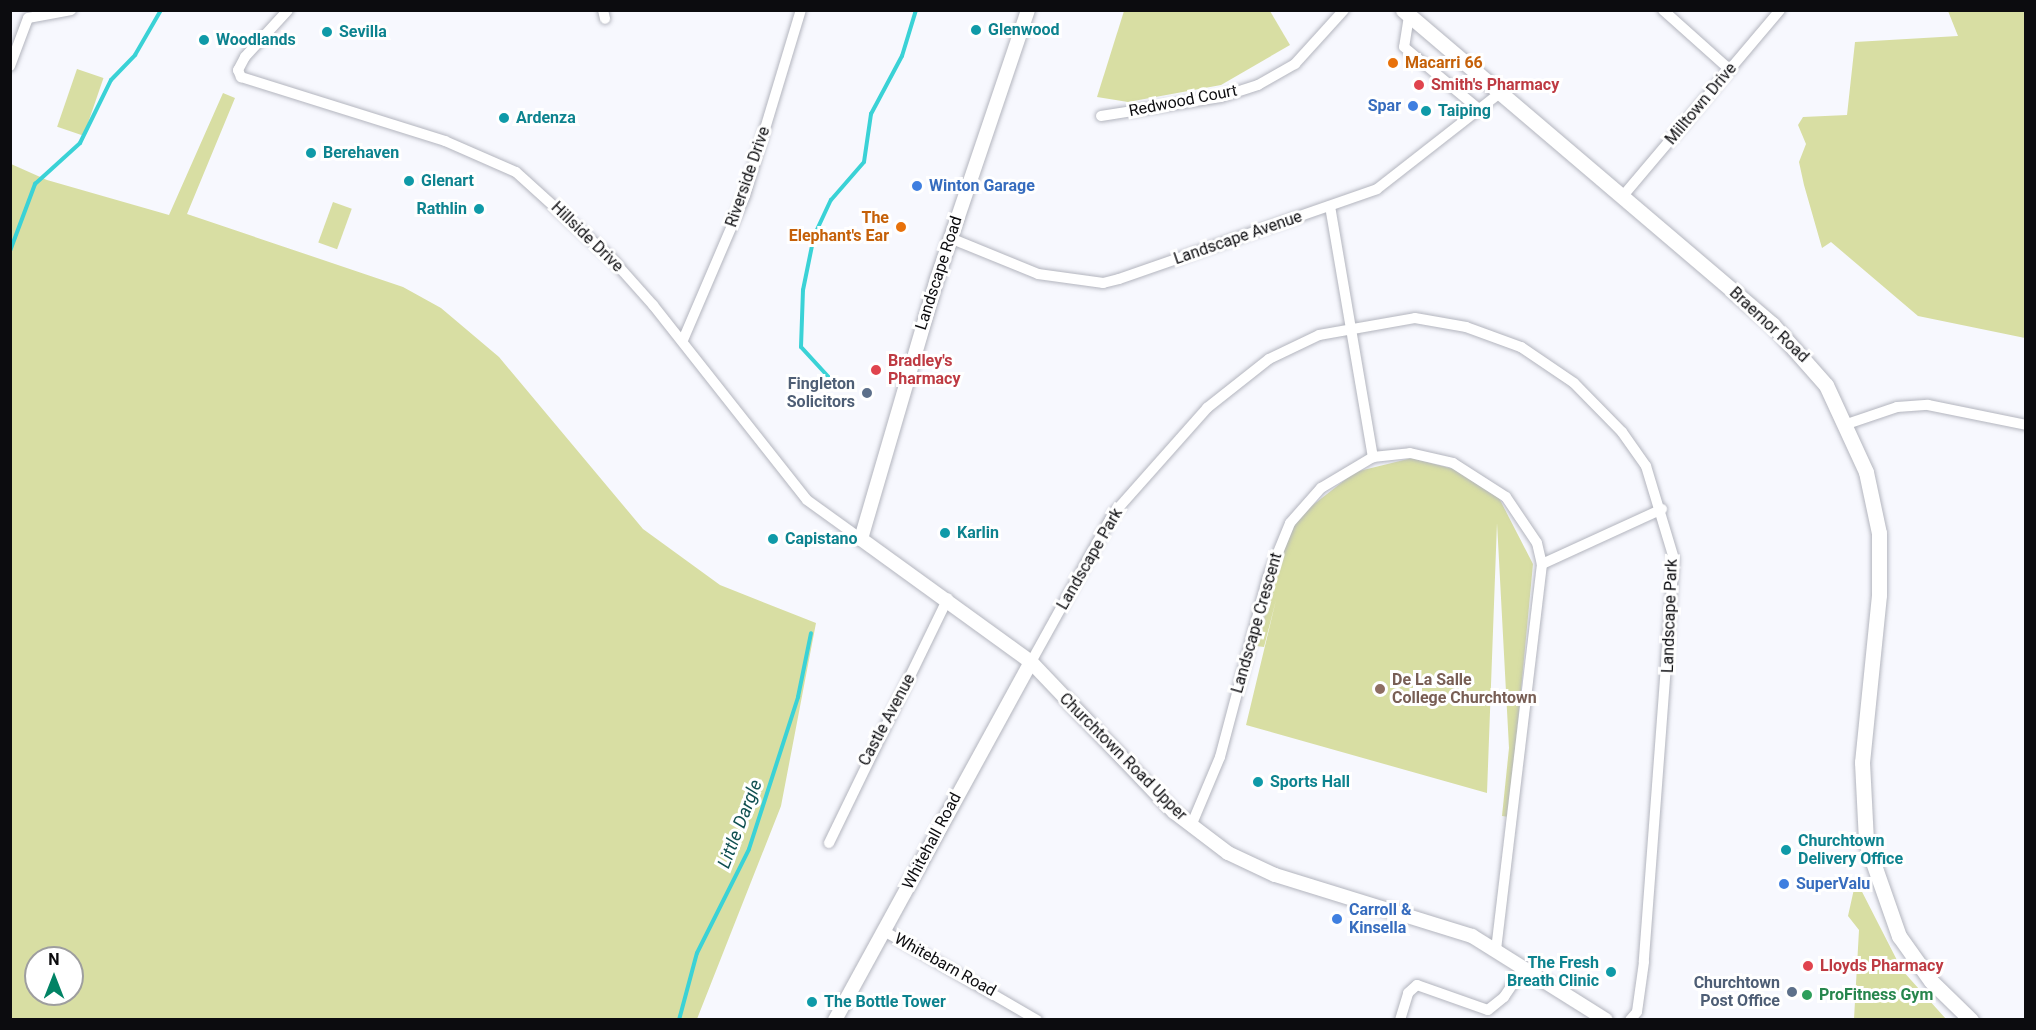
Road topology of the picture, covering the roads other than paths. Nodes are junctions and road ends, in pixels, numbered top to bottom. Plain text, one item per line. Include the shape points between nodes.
1 (71, 10) edge
2 (288, 10) edge
3 (801, 10) edge
4 (1028, 10) edge
5 (1344, 10) edge
6 (1663, 10) edge
7 (1780, 10) edge
8 (1406, 13) edge
9 (10, 66) edge
10 (1730, 70) junction
11 (1500, 93) junction
12 (1481, 111) junction
13 (1101, 116) dead end
14 (1622, 197) junction
15 (1330, 206) junction
16 (950, 238) junction
17 (1352, 327) junction
18 (682, 340) junction
19 (1847, 424) junction
20 (2025, 425) edge
21 (1373, 457) junction
22 (1662, 509) junction
23 (861, 539) junction
24 (1542, 564) junction
25 (948, 598) junction
26 (1031, 662) junction
27 (1191, 826) junction
28 (829, 843) dead end
29 (884, 931) junction
30 (1496, 951) junction
31 (1524, 967) junction
32 (1490, 1015) edge
33 (835, 1020) edge
34 (1037, 1020) edge
35 (1400, 1020) edge
36 (1606, 1020) edge
37 (1630, 1020) edge
38 (1971, 1020) edge

1 - 9 street via 28,18
2 - 18 street, Hillside Drive via 245,57 238,70 241,77 445,141 516,172 612,259
3 - 18 street, Riverside Drive via 745,195
4 - 16 street, Landscape Road
5 - 13 street, Redwood Court via 1295,64 1258,85 1221,98
6 - 10 street
7 - 10 street, Milltown Drive
8 - 11 main road, Braemor Road
8 - 12 street, Braemor Road via 1404,47
10 - 14 street, Milltown Drive
11 - 12 street, Landscape Avenue
11 - 14 main road, Braemor Road
12 - 15 street, Landscape Avenue via 1402,174
14 - 19 main road, Braemor Road via 1794,345
15 - 16 street, Landscape Avenue via 1103,283 1038,274
15 - 17 street
16 - 23 street, Landscape Road
17 - 21 street
17 - 22 street, Landscape Park via 1415,318 1440,320 1521,346 1574,382 1622,432 1646,466
17 - 26 street, Landscape Park via 1319,335 1269,359 1207,408 1158,458 1113,514
18 - 23 street, Hillside Drive via 772,463 807,500
19 - 20 street via 1897,407 1928,405
19 - 38 main road, Braemor Road via 1871,490 1880,548 1862,762 1866,842 1899,936 1931,981
21 - 24 street via 1431,456 1475,474 1506,497 1525,523
21 - 27 street, Landscape Crescent via 1322,488 1281,539 1220,757
22 - 24 street
22 - 37 street, Landscape Park via 1674,559 1673,616 1641,989
23 - 25 street, Churchtown Road Upper
24 - 30 street
25 - 26 street, Churchtown Road Upper
25 - 28 street, Castle Avenue
26 - 27 street, Churchtown Road Upper
26 - 29 street, Whitehall Road
27 - 30 street, Churchtown Road Upper via 1228,853 1275,875 1428,920
29 - 33 street, Whitehall Road
29 - 34 street, Whitebarn Road
30 - 31 street, Churchtown Road Upper
31 - 32 street
31 - 36 street, Churchtown Road Upper
32 - 35 street via 1417,985 1408,993

